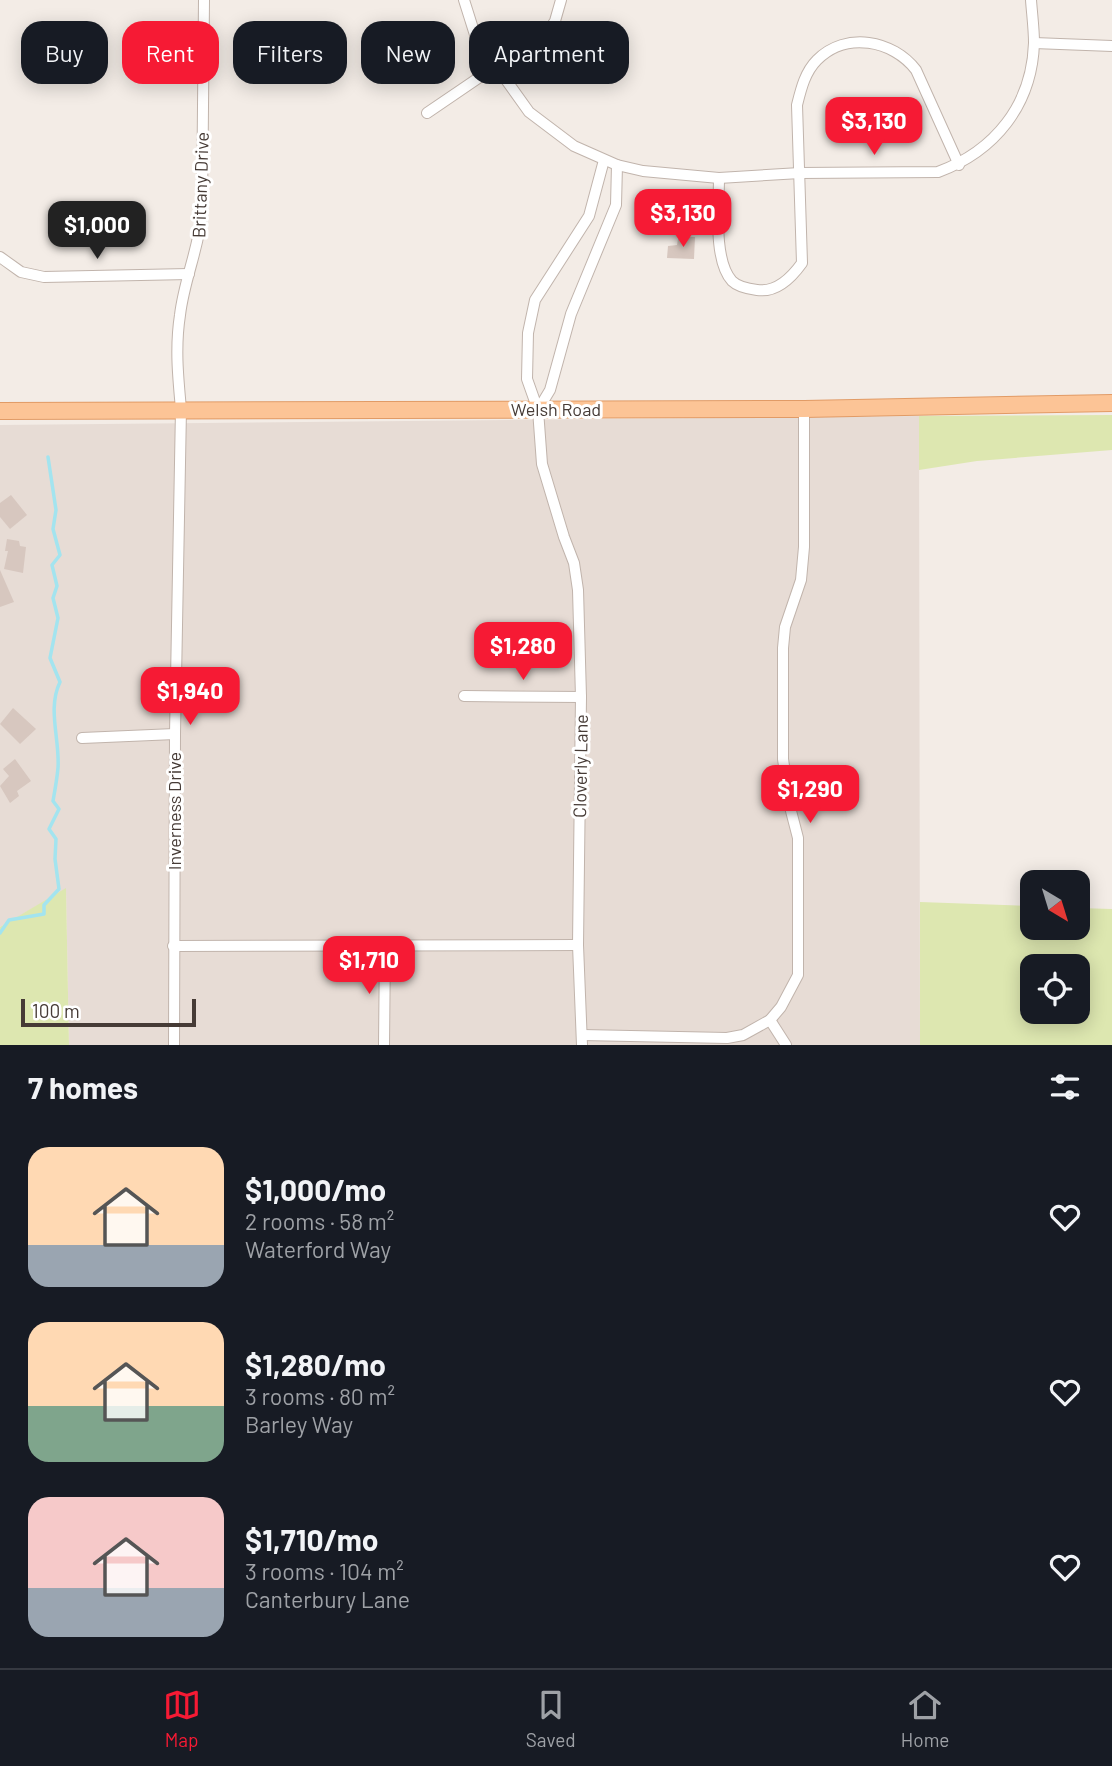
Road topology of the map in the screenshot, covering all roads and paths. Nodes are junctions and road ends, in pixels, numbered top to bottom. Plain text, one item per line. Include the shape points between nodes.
1 (204, 0) edge
2 (464, 0) edge
3 (561, 0) edge
4 (1031, 0) edge
5 (471, 21) edge
6 (555, 21) edge
7 (1034, 43) junction
8 (1112, 46) edge
9 (471, 84) edge
10 (508, 84) edge
11 (427, 113) dead end
12 (604, 160) junction
13 (617, 165) junction
14 (959, 165) junction
15 (800, 173) junction
16 (719, 178) junction
17 (0, 257) edge
18 (189, 274) junction
19 (1112, 403) edge
20 (181, 409) junction
21 (804, 409) junction
22 (538, 410) junction
23 (0, 411) edge
24 (464, 696) dead end
25 (581, 697) junction
26 (175, 734) junction
27 (82, 738) dead end
28 (578, 945) junction
29 (173, 946) junction
30 (385, 946) junction
31 (769, 1020) junction
32 (582, 1040) edge
33 (174, 1045) edge
34 (384, 1045) edge
35 (786, 1045) edge

1 - 18 street, Brittany Drive via 202,213
2 - 5 street
3 - 6 street
4 - 7 street
7 - 8 street
7 - 14 street via 1030,79 1015,115 983,149
9 - 11 street
10 - 12 street via 529,112 574,146
12 - 13 street
12 - 22 street, Cloverly Lane via 589,216 535,300 528,334 527,379
13 - 16 street
13 - 22 street via 616,205 572,314 550,390
14 - 15 street via 938,172
14 - 15 street via 907,58 888,47 856,41 826,53 804,81 797,104
15 - 16 street
15 - 16 street via 802,262 787,280 765,291 733,282 720,258
17 - 18 street via 21,272 44,277
18 - 20 street, Brittany Drive via 176,362
19 - 21 main road, Welsh Road
20 - 22 main road, Welsh Road
20 - 23 main road, Welsh Road
20 - 26 street, Inverness Drive
21 - 22 main road, Welsh Road
21 - 31 street via 804,547 801,580 783,648 783,759 798,838 798,975
22 - 25 street, Cloverly Lane via 542,464 575,563
24 - 25 street
25 - 28 street, Cloverly Lane
26 - 27 street
26 - 29 street, Inverness Drive
28 - 30 street
28 - 32 street, Cloverly Lane
29 - 30 street
29 - 33 street, Inverness Drive
30 - 34 street
31 - 32 street via 744,1035 727,1038
31 - 35 street

